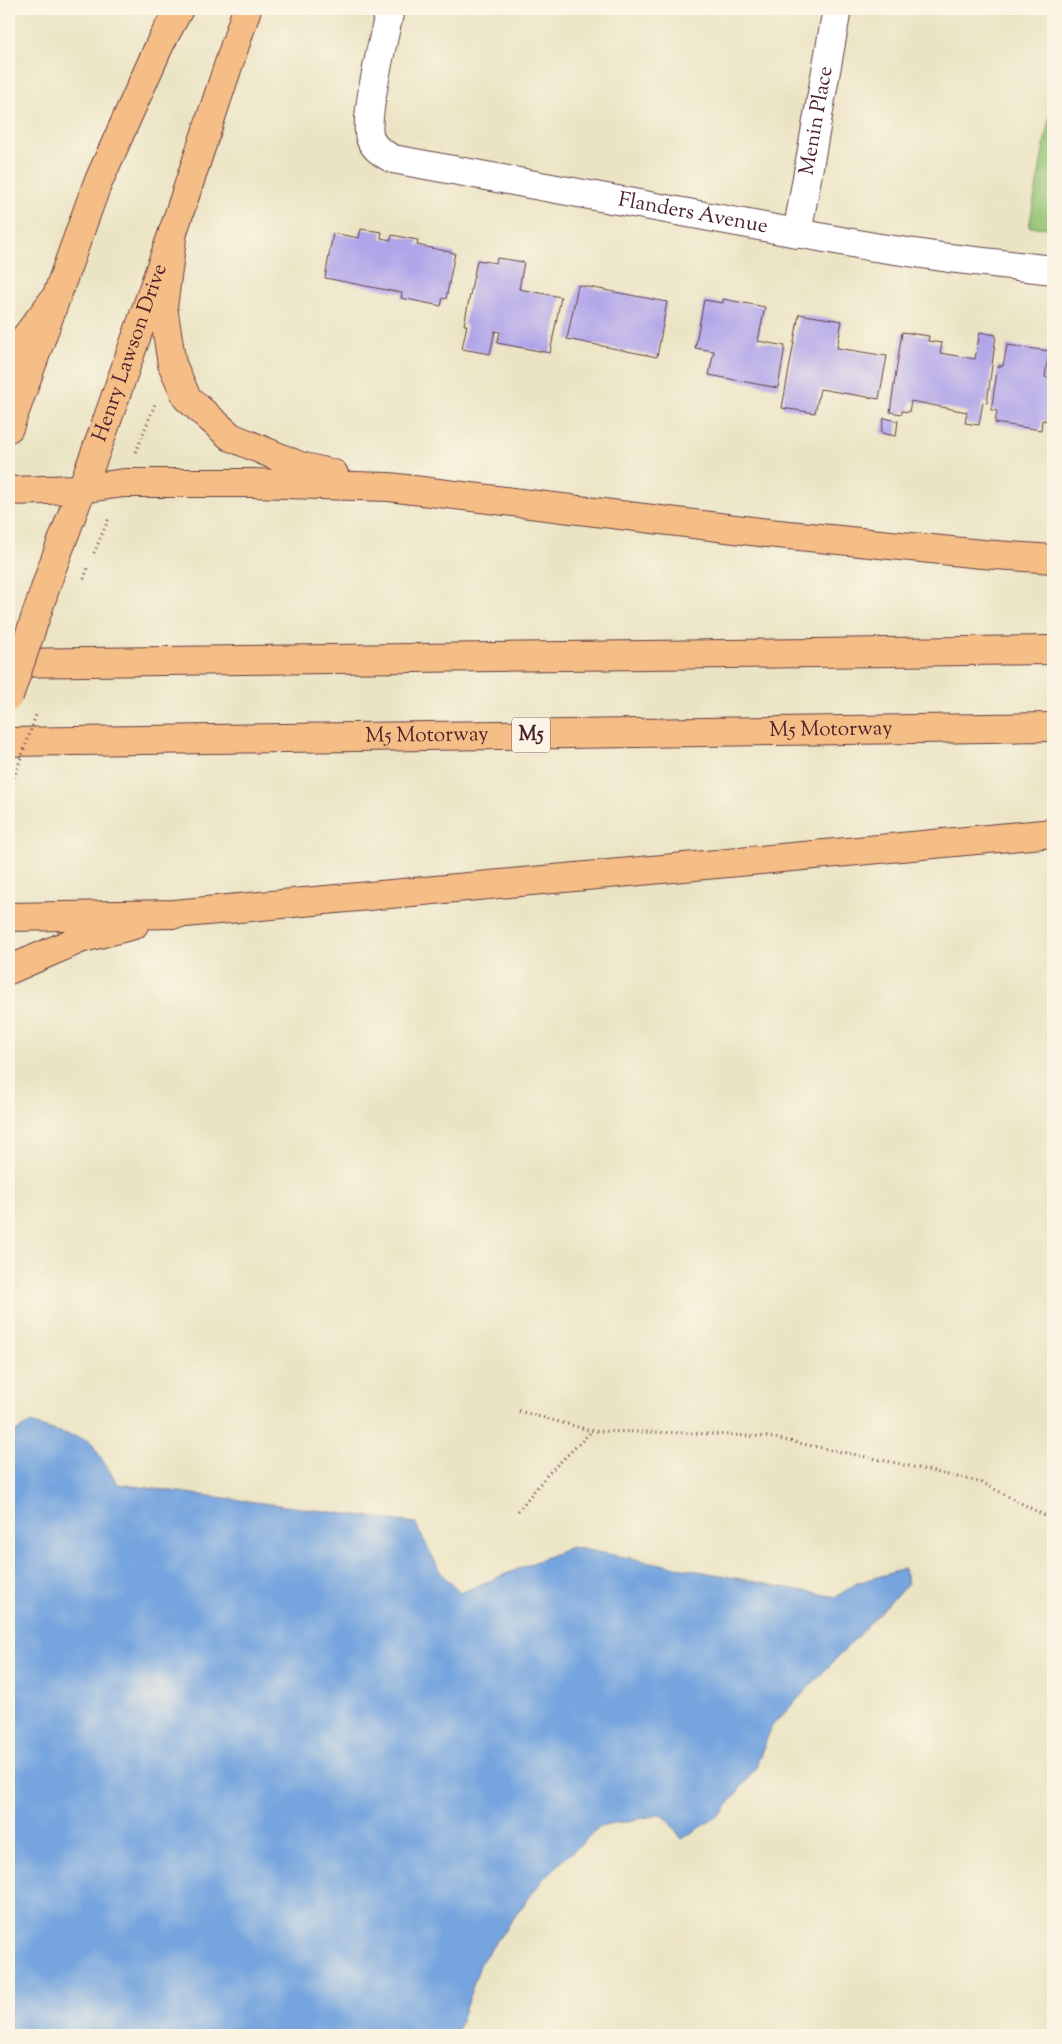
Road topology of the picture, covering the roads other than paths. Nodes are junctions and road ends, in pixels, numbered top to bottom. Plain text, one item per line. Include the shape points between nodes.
1 (179, 9) edge
2 (247, 9) edge
3 (390, 9) edge
4 (836, 9) edge
5 (173, 232) junction
6 (797, 234) junction
7 (1053, 270) edge
8 (55, 298) junction
9 (9, 359) edge
10 (9, 428) edge
11 (389, 487) junction
12 (80, 489) junction
13 (9, 491) edge
14 (1053, 559) edge
15 (1053, 650) edge
16 (9, 663) edge
17 (9, 696) edge
18 (1053, 728) edge
19 (9, 742) edge
20 (1053, 833) edge
21 (174, 914) junction
22 (9, 917) edge
23 (9, 970) edge

1 - 8 main road via 96,187
2 - 5 main road, Henry Lawson Drive
3 - 6 street, Flanders Avenue via 370,108 370,138 378,150 393,159
4 - 6 street, Menin Place
5 - 11 main road via 163,307 172,364 187,398 232,437 300,466
5 - 12 main road, Henry Lawson Drive
6 - 7 street, Flanders Avenue via 949,258
8 - 9 main road
8 - 10 main road
11 - 12 main road via 124,483
11 - 14 main road via 768,533
12 - 13 main road
12 - 17 main road, Henry Lawson Drive, bridge
15 - 16 main road
18 - 19 main road, M5 Motorway / M5
20 - 21 main road
21 - 22 main road
21 - 23 main road via 80,939

